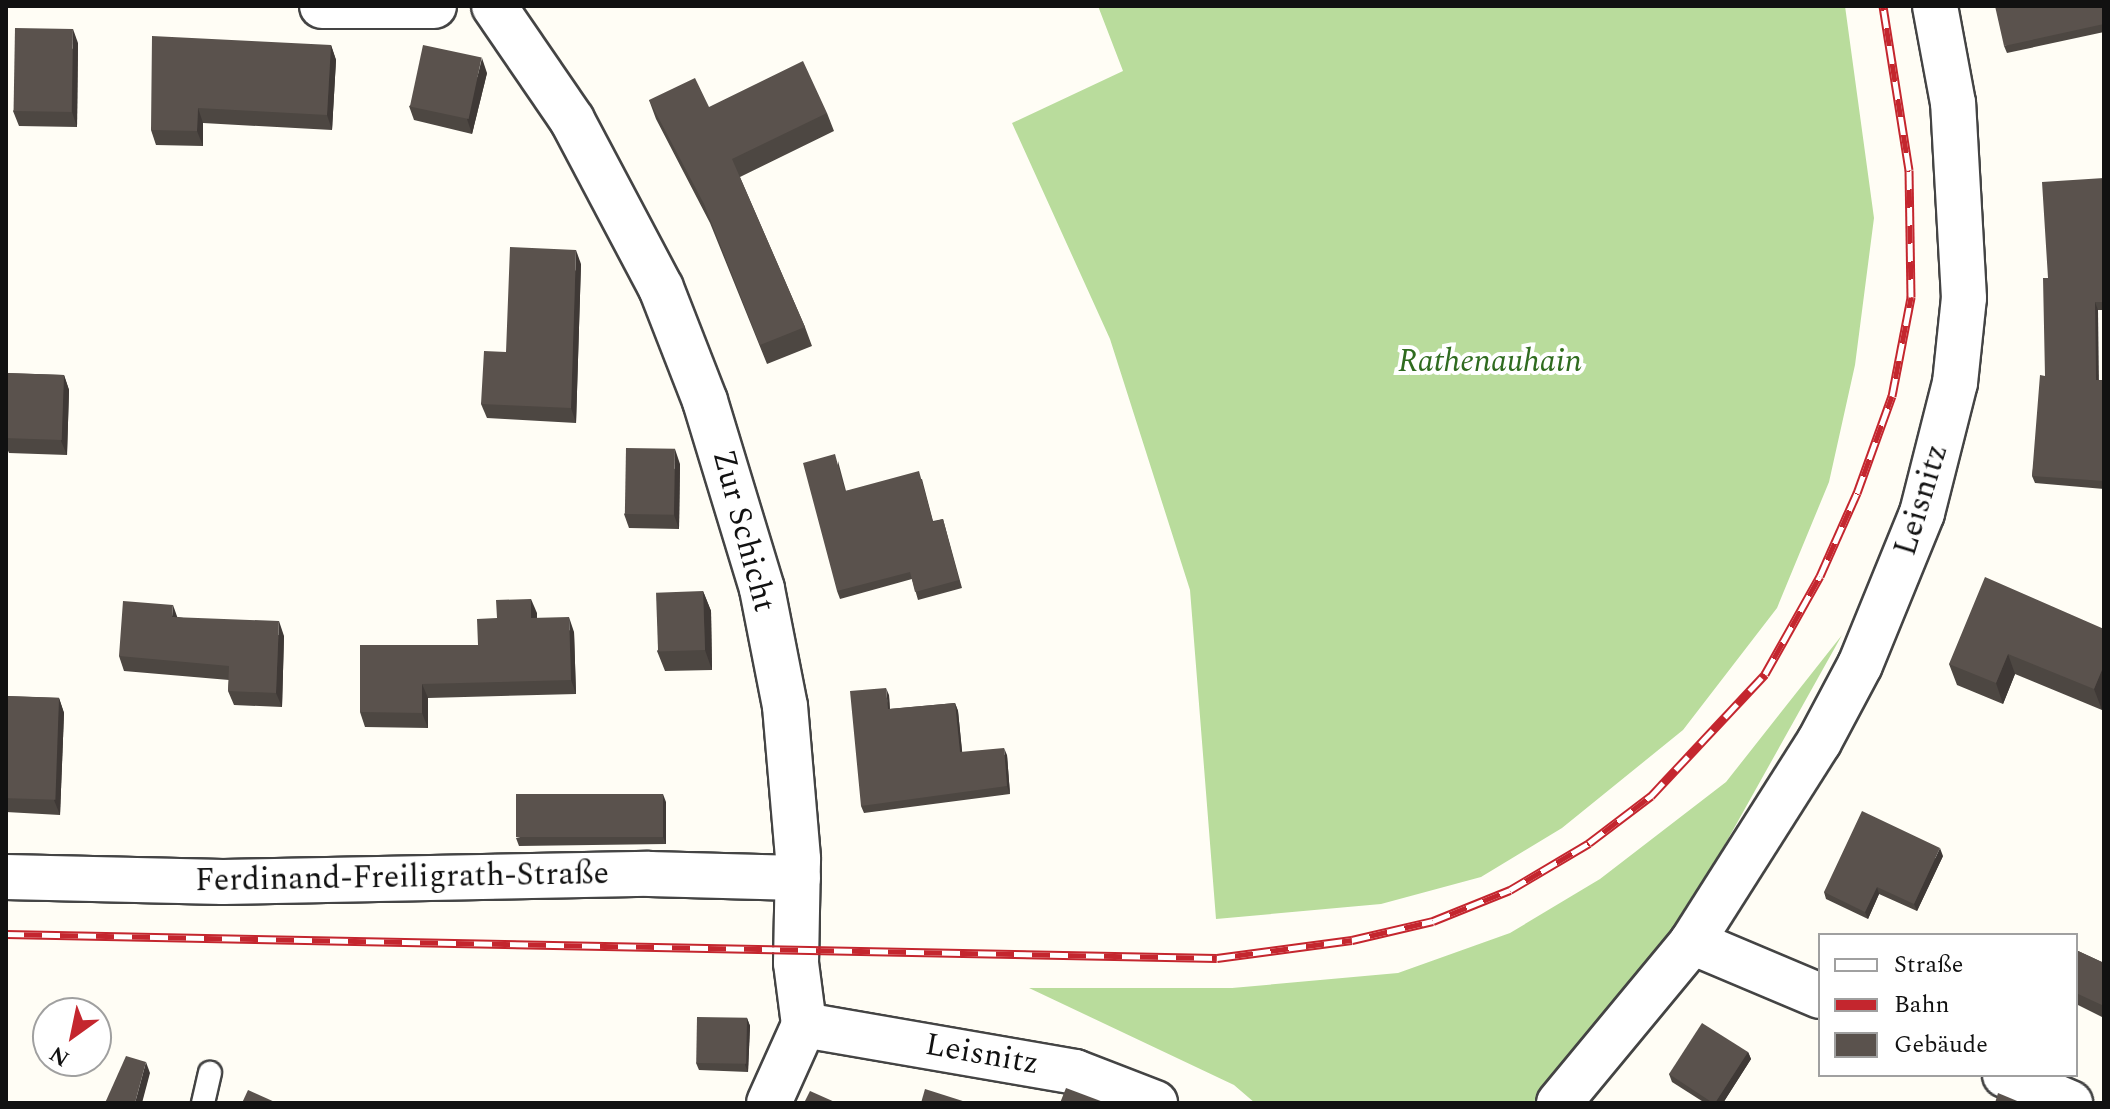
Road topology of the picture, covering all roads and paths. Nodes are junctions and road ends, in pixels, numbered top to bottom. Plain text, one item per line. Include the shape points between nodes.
1 (322, 6) edge
2 (434, 6) edge
3 (494, 6) edge
4 (1935, 6) edge
5 (6, 877) edge
6 (798, 878) junction
7 (1692, 942) junction
8 (1818, 995) edge
9 (804, 1025) junction
10 (210, 1073) dead end
11 (2010, 1077) edge
12 (203, 1103) edge
13 (769, 1103) edge
14 (1155, 1103) edge
15 (1559, 1103) edge
16 (2070, 1103) edge

1 - 2 street
3 - 6 street, Zur Schicht via 572,120 661,288 705,401 762,589 782,692
4 - 7 street, Leisnitz via 1953,103 1964,298 1955,383 1937,458 1922,513 1860,665 1819,742
5 - 6 street, Ferdinand-Freiligrath-Straße via 223,882 664,874
6 - 9 street, Zur Schicht via 796,963
7 - 8 street
7 - 15 street, Leisnitz
9 - 13 street
9 - 14 street, Leisnitz via 1075,1072
10 - 12 lane
11 - 16 street

